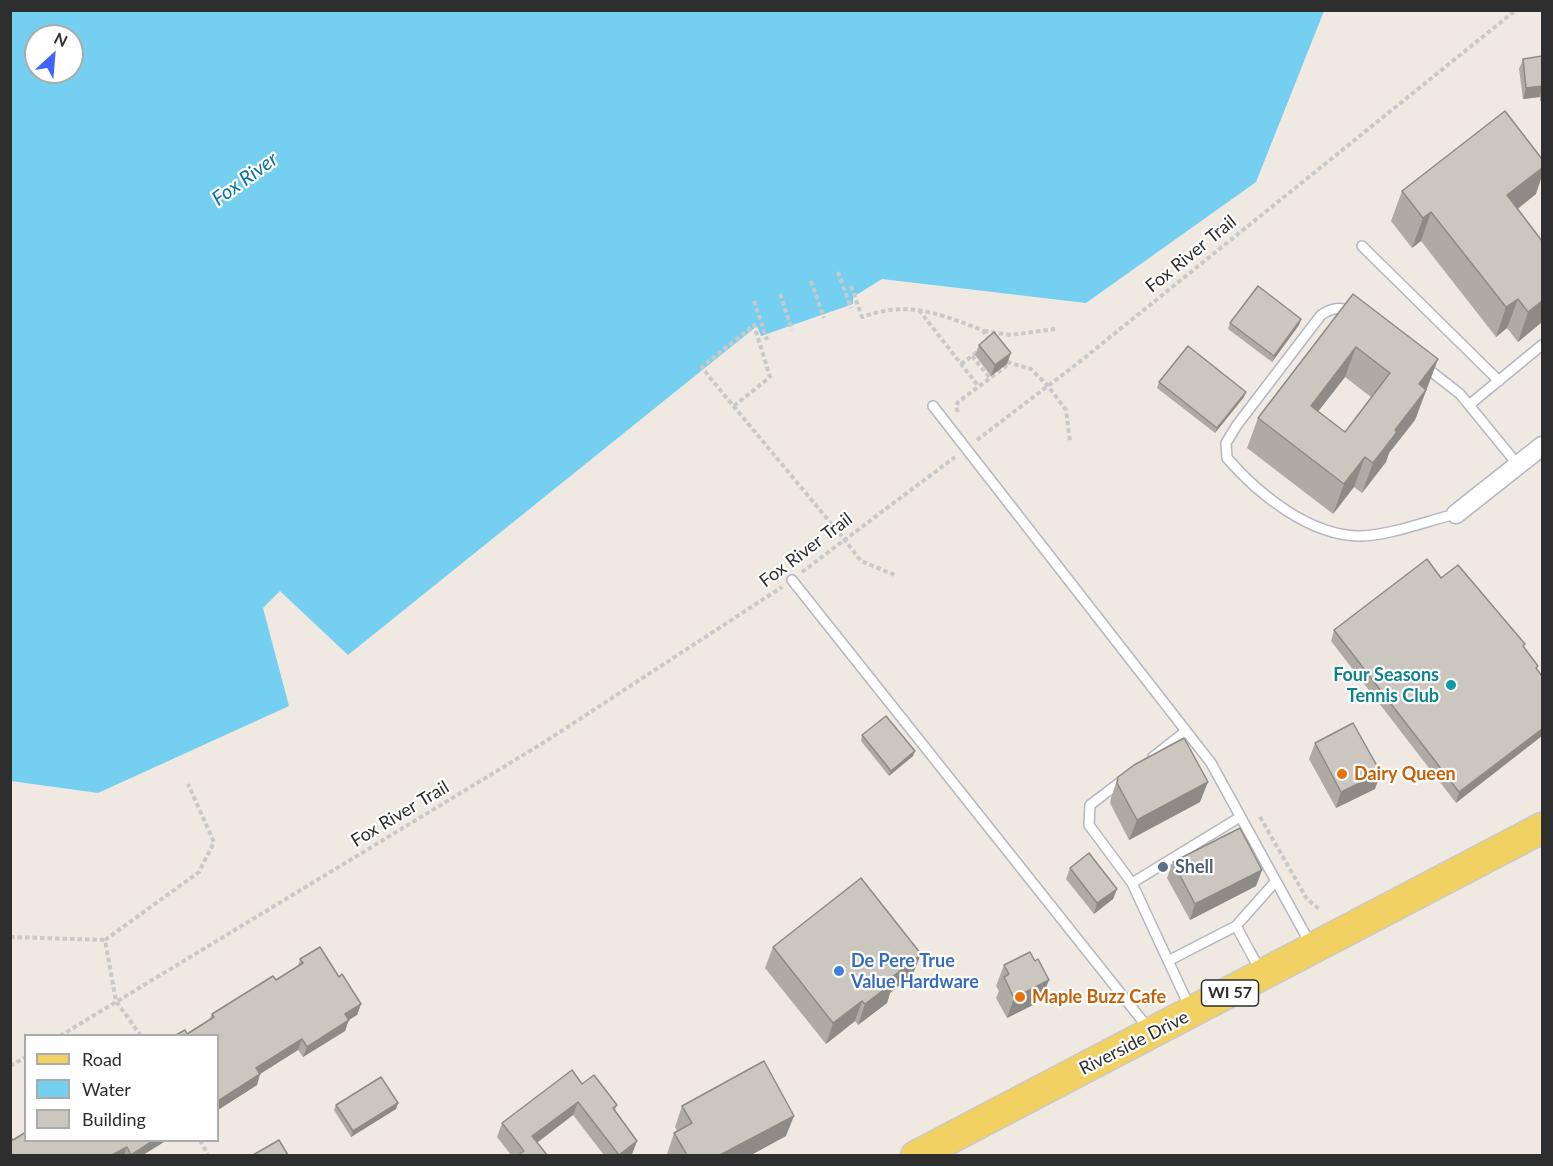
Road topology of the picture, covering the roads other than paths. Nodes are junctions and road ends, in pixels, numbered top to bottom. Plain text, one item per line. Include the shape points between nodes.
1 (1362, 246) dead end
2 (1363, 317) edge
3 (1542, 345) edge
4 (1416, 359) edge
5 (1499, 381) junction
6 (1469, 405) junction
7 (933, 406) dead end
8 (1542, 446) edge
9 (1518, 465) junction
10 (1456, 514) joint
11 (792, 580) road end
12 (1186, 731) junction
13 (1143, 765) edge
14 (1134, 772) edge
15 (1240, 817) junction
16 (1542, 828) edge
17 (1276, 881) junction
18 (1132, 883) junction
19 (1236, 926) junction
20 (1314, 949) junction
21 (1168, 961) junction
22 (1264, 975) junction
23 (1192, 1012) junction
24 (1152, 1033) junction
25 (916, 1155) edge

1 - 5 lane
2 - 10 lane via 1344,308 1330,309 1321,315 1237,425 1226,443 1227,458 1261,491 1301,520 1325,528 1360,536
3 - 5 lane
4 - 6 lane
5 - 6 lane
6 - 9 lane
7 - 12 lane
8 - 9 street
9 - 10 street
11 - 24 lane
12 - 13 lane
12 - 15 lane via 1211,764
14 - 18 lane via 1090,805 1089,825
15 - 17 lane
15 - 18 lane
16 - 20 main road, Riverside Drive / WI 57
17 - 19 lane
17 - 20 lane
18 - 21 lane
19 - 21 lane
19 - 22 lane
20 - 22 main road, Riverside Drive / WI 57
21 - 23 lane
22 - 23 main road, Riverside Drive / WI 57
23 - 24 main road, Riverside Drive / WI 57
24 - 25 main road, Riverside Drive / WI 57

